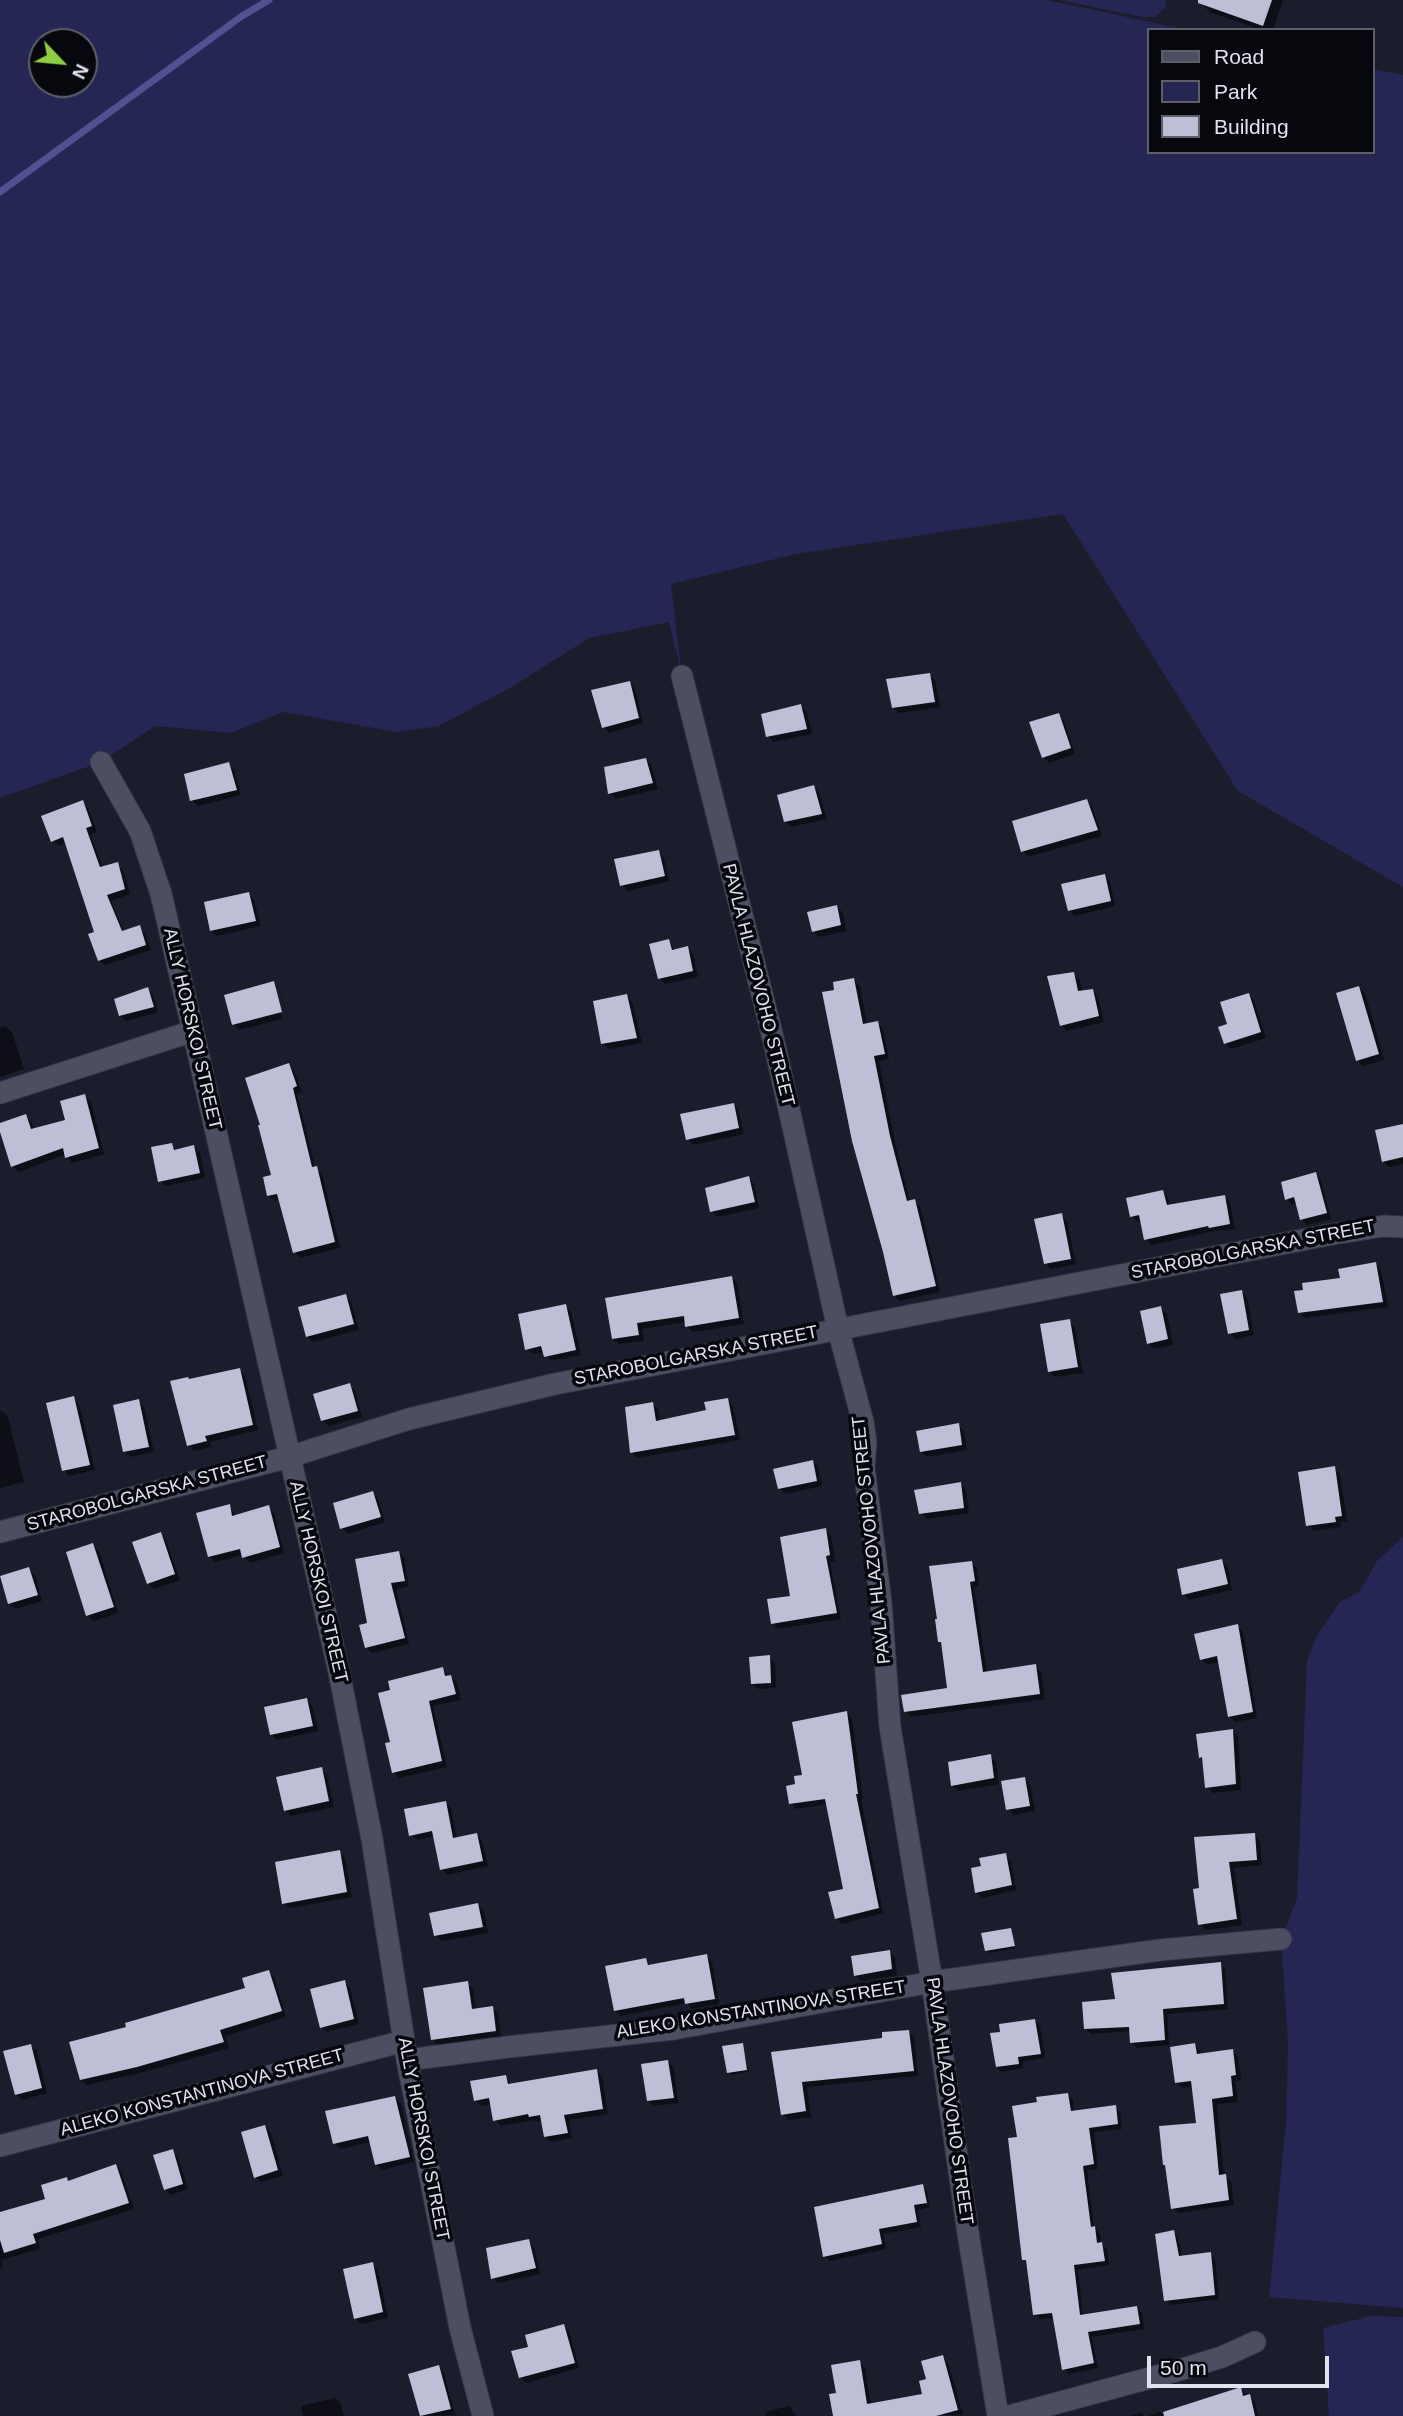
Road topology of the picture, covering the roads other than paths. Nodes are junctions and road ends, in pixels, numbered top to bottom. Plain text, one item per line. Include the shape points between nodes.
1 (682, 676) dead end
2 (101, 762) dead end
3 (193, 1031) junction
4 (0, 1093) edge
5 (1403, 1227) edge
6 (838, 1329) junction
7 (289, 1457) junction
8 (0, 1532) edge
9 (1281, 1939) dead end
10 (932, 1982) junction
11 (405, 2051) junction
12 (0, 2146) edge
13 (1255, 2342) dead end
14 (483, 2416) edge
15 (998, 2416) edge
16 (1009, 2416) edge

1 - 6 street, PAVLA HLAZOVOHO STREET via 774,1042
2 - 3 street, ALLY HORSKOI STREET via 140,831 161,894
3 - 4 street
3 - 7 street, ALLY HORSKOI STREET
5 - 6 street, STAROBOLGARSKA STREET via 1333,1234
6 - 7 street, STAROBOLGARSKA STREET via 555,1384 409,1419
6 - 10 street, PAVLA HLAZOVOHO STREET via 864,1432 890,1727
7 - 8 street, STAROBOLGARSKA STREET
7 - 11 street, ALLY HORSKOI STREET via 340,1672
9 - 10 street, ALEKO KONSTANTINOVA STREET via 1160,1950
10 - 11 street, ALEKO KONSTANTINOVA STREET via 674,2029
10 - 15 street, PAVLA HLAZOVOHO STREET
11 - 12 street, ALEKO KONSTANTINOVA STREET
11 - 14 street, ALLY HORSKOI STREET via 460,2328
13 - 16 street via 1176,2371

